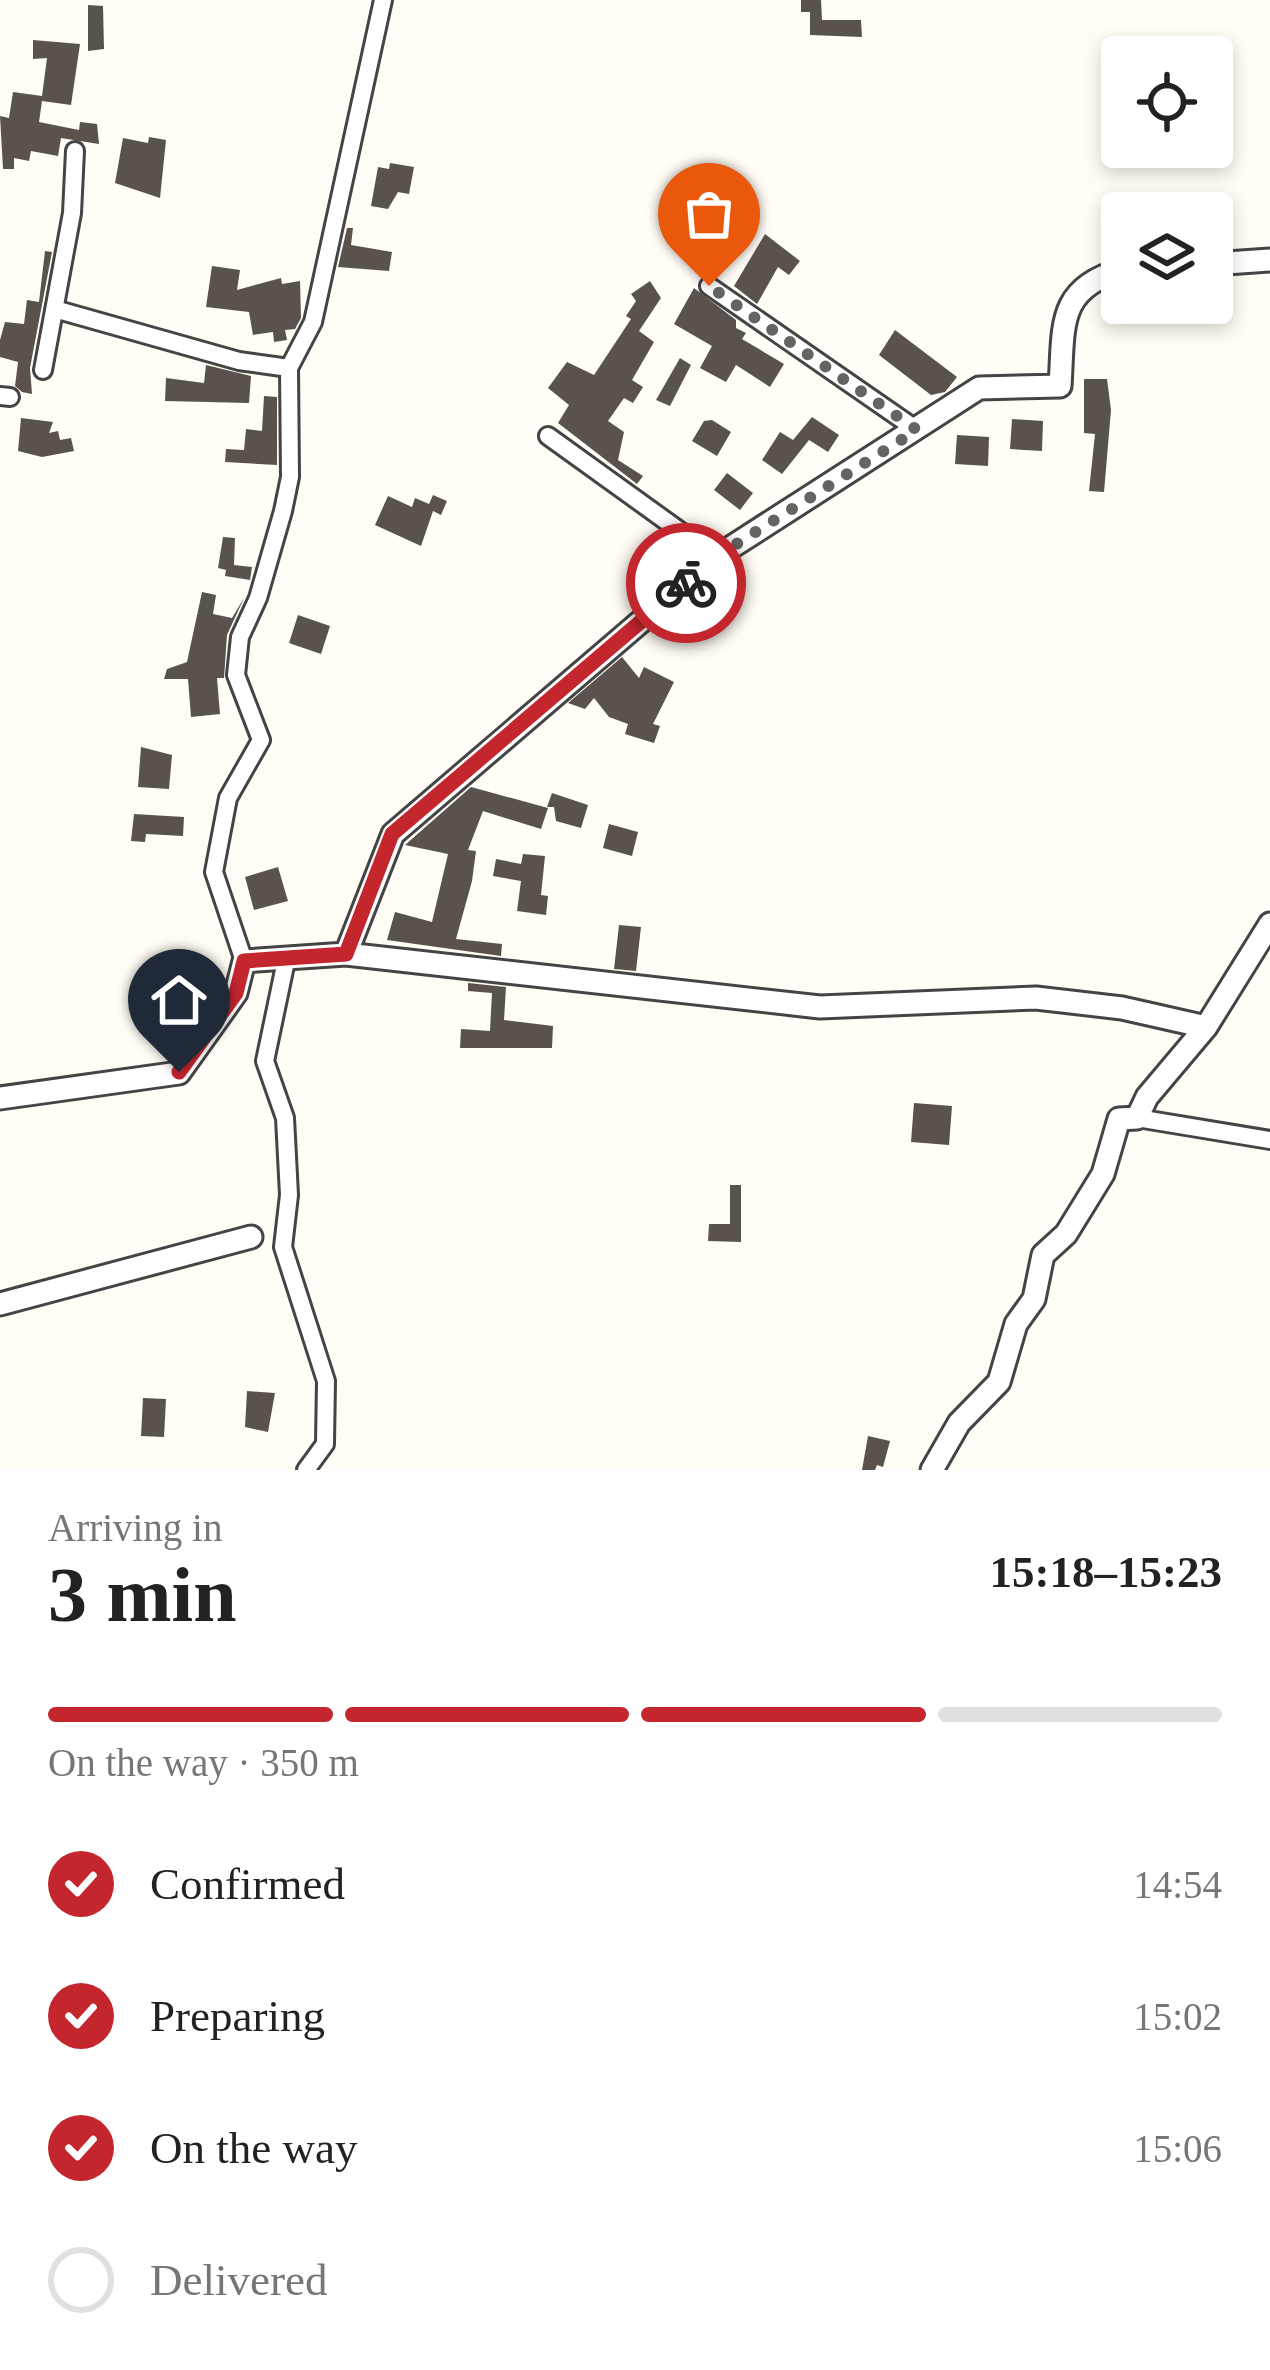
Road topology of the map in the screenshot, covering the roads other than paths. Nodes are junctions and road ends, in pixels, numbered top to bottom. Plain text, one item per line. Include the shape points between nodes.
1 (383, 0) edge
2 (75, 151) dead end
3 (1270, 260) edge
4 (1233, 263) edge
5 (1101, 280) edge
6 (709, 286) dead end
7 (58, 310) junction
8 (289, 368) junction
9 (43, 370) dead end
10 (917, 430) junction
11 (548, 436) dead end
12 (716, 557) junction
13 (1270, 924) edge
14 (346, 954) junction
15 (279, 957) junction
16 (244, 961) junction
17 (1205, 1027) junction
18 (0, 1098) edge
19 (1137, 1118) junction
20 (1270, 1140) edge
21 (251, 1237) dead end
22 (0, 1304) edge
23 (306, 1470) edge
24 (932, 1470) edge

1 - 8 street via 313,322
2 - 7 street
3 - 4 street
5 - 10 street via 1077,291 1066,310 1060,386 979,388
6 - 10 street
7 - 8 street
7 - 9 street
8 - 16 street via 290,477 240,637 236,675 261,740 228,797 214,872
10 - 12 street
11 - 12 street
12 - 14 street via 392,834
13 - 17 street
14 - 15 street
14 - 17 street via 820,1007 1036,998
15 - 16 street
15 - 23 street via 265,1060 284,1118 290,1196 283,1246 326,1381 325,1444
16 - 18 street via 236,993 179,1072
17 - 19 street
19 - 20 street
19 - 24 street via 1119,1119 1103,1174 1043,1255 999,1382 959,1423
21 - 22 street

